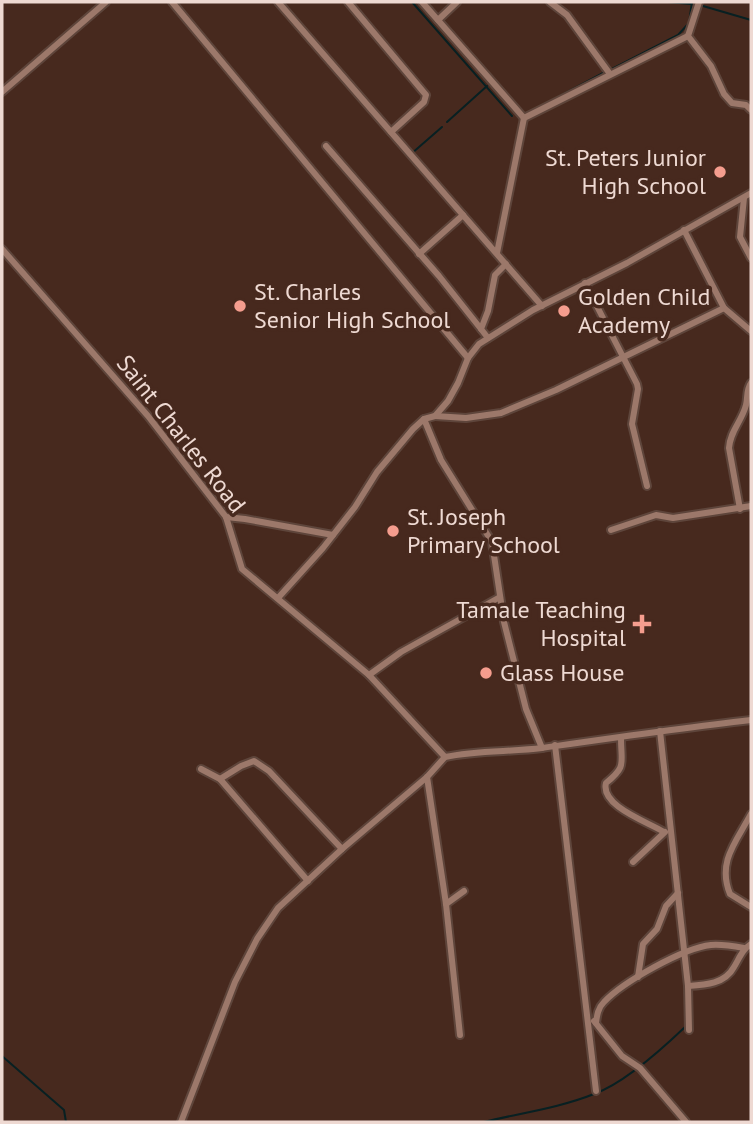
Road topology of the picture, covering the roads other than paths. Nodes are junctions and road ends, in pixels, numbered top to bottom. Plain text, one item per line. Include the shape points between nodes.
1 (106, 2) edge
2 (172, 2) edge
3 (278, 2) edge
4 (348, 2) edge
5 (422, 2) edge
6 (457, 2) edge
7 (550, 2) edge
8 (699, 2) edge
9 (438, 19) junction
10 (688, 36) junction
11 (610, 74) junction
12 (2, 92) edge
13 (751, 110) edge
14 (524, 118) junction
15 (391, 132) junction
16 (326, 146) dead end
17 (751, 193) edge
18 (744, 198) junction
19 (463, 215) junction
20 (684, 230) junction
21 (2, 251) edge
22 (497, 253) junction
23 (419, 254) junction
24 (751, 258) edge
25 (506, 264) junction
26 (585, 283) junction
27 (542, 306) junction
28 (724, 308) junction
29 (481, 329) junction
30 (751, 331) edge
31 (488, 338) junction
32 (468, 358) junction
33 (624, 358) junction
34 (751, 383) edge
35 (435, 416) junction
36 (424, 419) junction
37 (647, 486) dead end
38 (751, 506) edge
39 (740, 509) junction
40 (226, 517) junction
41 (611, 530) dead end
42 (333, 536) junction
43 (500, 597) junction
44 (278, 598) junction
45 (369, 675) junction
46 (751, 720) edge
47 (660, 731) junction
48 (621, 738) junction
49 (555, 745) junction
50 (542, 748) junction
51 (445, 758) junction
52 (201, 769) dead end
53 (427, 777) junction
54 (220, 779) junction
55 (751, 814) edge
56 (667, 830) junction
57 (342, 849) junction
58 (633, 862) dead end
59 (308, 881) junction
60 (464, 891) dead end
61 (678, 893) junction
62 (446, 904) junction
63 (751, 907) edge
64 (751, 944) edge
65 (744, 948) junction
66 (684, 954) junction
67 (638, 977) junction
68 (688, 986) junction
69 (586, 1014) junction
70 (596, 1023) junction
71 (689, 1030) dead end
72 (460, 1035) dead end
73 (596, 1091) dead end
74 (181, 1122) edge
75 (686, 1122) edge

1 - 12 street
2 - 32 street
3 - 15 street
4 - 15 street via 426,95
5 - 9 street
6 - 9 street
7 - 11 street via 567,15
8 - 10 street
9 - 14 street
10 - 11 street
10 - 13 street via 724,94 732,103
11 - 14 street
14 - 22 street
15 - 19 street
16 - 23 street
17 - 18 street
18 - 20 street
18 - 24 street via 740,237
19 - 22 street
19 - 23 street
20 - 26 street
20 - 28 street
21 - 40 street, Saint Charles Road via 148,416
22 - 25 street
23 - 29 street
25 - 27 street
25 - 29 street via 495,275
26 - 27 street
26 - 33 street
27 - 31 street
28 - 30 street
28 - 33 street
29 - 31 street
31 - 32 street
32 - 35 street via 454,392
33 - 35 street via 501,414
33 - 37 street via 638,389 632,424
34 - 39 street via 747,404 730,438
35 - 36 street
36 - 42 street via 377,472
36 - 43 street via 441,460 492,542
38 - 39 street
39 - 41 street via 673,519 656,515
40 - 42 street
40 - 44 street, Saint Charles Road via 242,569
42 - 44 street
43 - 45 street
43 - 50 street via 526,709
44 - 45 street, Saint Charles Road
45 - 51 street, Saint Charles Road
46 - 47 street
47 - 48 street
47 - 56 street
48 - 49 street
48 - 56 street via 620,773 604,789 619,808
49 - 50 street
49 - 69 street
50 - 51 street
51 - 53 street
52 - 54 street
53 - 57 street
53 - 62 street
54 - 57 street via 254,761 269,771
54 - 59 street
55 - 63 street via 728,856 724,874 730,894
56 - 58 street
56 - 61 street
57 - 59 street
59 - 74 street via 278,908 244,962
60 - 62 street
61 - 66 street
61 - 67 street via 643,944
62 - 72 street
64 - 65 street
65 - 66 street via 712,945
65 - 68 street via 729,975 707,985
66 - 67 street
66 - 68 street
67 - 70 street via 604,1003
68 - 71 street
69 - 70 street
69 - 73 street
70 - 75 street

